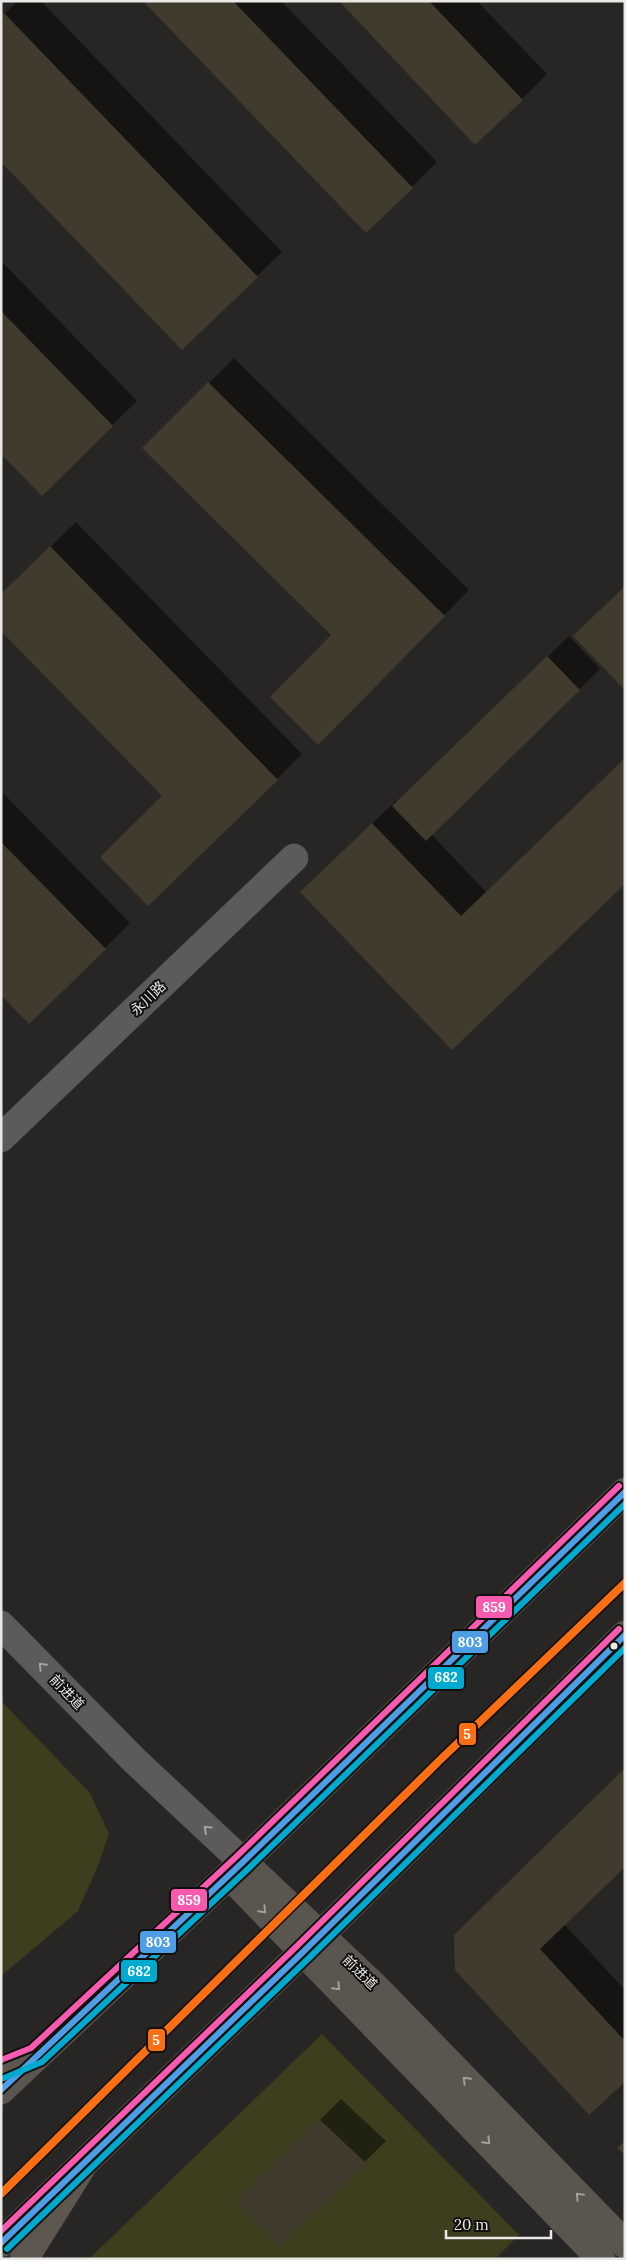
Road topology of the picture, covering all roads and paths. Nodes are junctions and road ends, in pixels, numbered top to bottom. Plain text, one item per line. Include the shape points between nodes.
1 (294, 858) dead end
2 (1, 1138) edge
3 (625, 1492) edge
4 (1, 1625) edge
5 (625, 1635) edge
6 (236, 1869) junction
7 (312, 1943) junction
8 (36, 2056) junction
9 (1, 2070) edge
10 (1, 2090) edge
11 (81, 2168) junction
12 (1, 2242) edge
13 (625, 2244) edge
14 (24, 2259) edge
15 (601, 2259) edge

1 - 2 street, 永川路
3 - 6 main road
6 -> 4 street, 前进道
5 - 7 main road
6 - 7 main road, 前进道
6 - 8 main road
7 - 11 main road
13 -> 7 main road, 前进道 via 377,1989
7 -> 15 main road, 前进道
8 - 9 main road
8 - 10 main road
11 - 12 main road
11 - 14 main road

